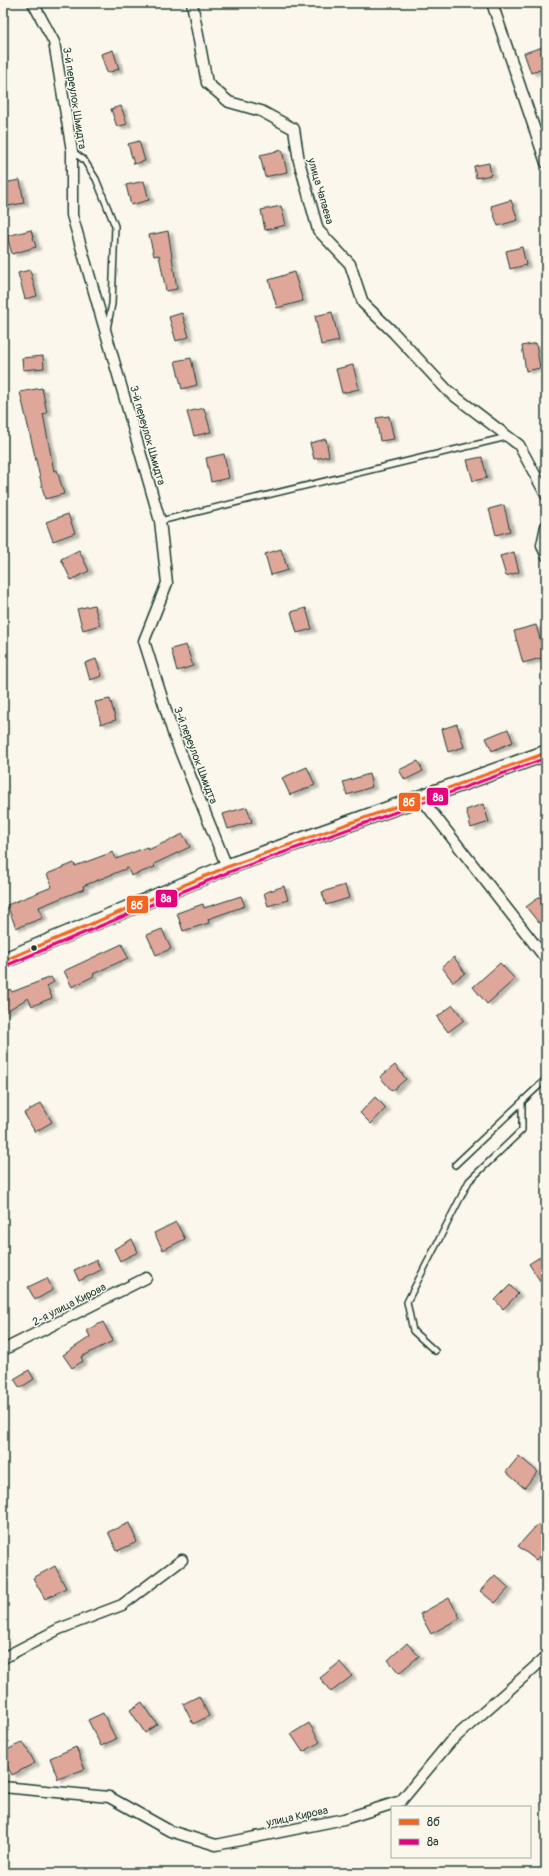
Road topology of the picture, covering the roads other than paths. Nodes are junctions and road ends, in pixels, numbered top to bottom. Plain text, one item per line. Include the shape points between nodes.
1 (33, 3) edge
2 (192, 3) edge
3 (492, 3) edge
4 (72, 151) junction
5 (546, 163) edge
6 (107, 333) dead end
7 (508, 437) junction
8 (546, 495) edge
9 (160, 521) junction
10 (546, 526) edge
11 (546, 555) edge
12 (546, 753) edge
13 (421, 798) junction
14 (227, 867) junction
15 (546, 959) edge
16 (3, 961) edge
17 (546, 1078) edge
18 (522, 1102) junction
19 (455, 1165) dead end
20 (146, 1278) dead end
21 (3, 1350) edge
22 (435, 1351) dead end
23 (182, 1560) dead end
24 (546, 1657) edge
25 (3, 1658) edge
26 (3, 1787) edge

1 - 4 street, 3-й переулок Шмидта via 54,42
2 - 7 street, улица Чапаева via 207,83 229,102 261,111 294,129 299,162 318,230 350,264 363,303 448,391
3 - 5 street
4 - 6 lane via 84,160 96,179 115,226 112,304
4 - 9 street, 3-й переулок Шмидта via 72,215
7 - 8 street, улица Чапаева via 519,445
7 - 9 lane
9 - 14 street, 3-й переулок Шмидта via 167,583 144,640 174,736
10 - 11 street via 542,545
12 - 13 street
13 - 14 street
13 - 15 street
14 - 16 street
17 - 18 lane
18 - 19 lane
18 - 22 lane via 522,1130 469,1182 407,1302 413,1331
20 - 21 street, 2-я улица Кирова
23 - 25 street via 122,1605 59,1629
24 - 26 street, улица Кирова via 450,1742 401,1801 344,1818 216,1845 170,1831 109,1797

